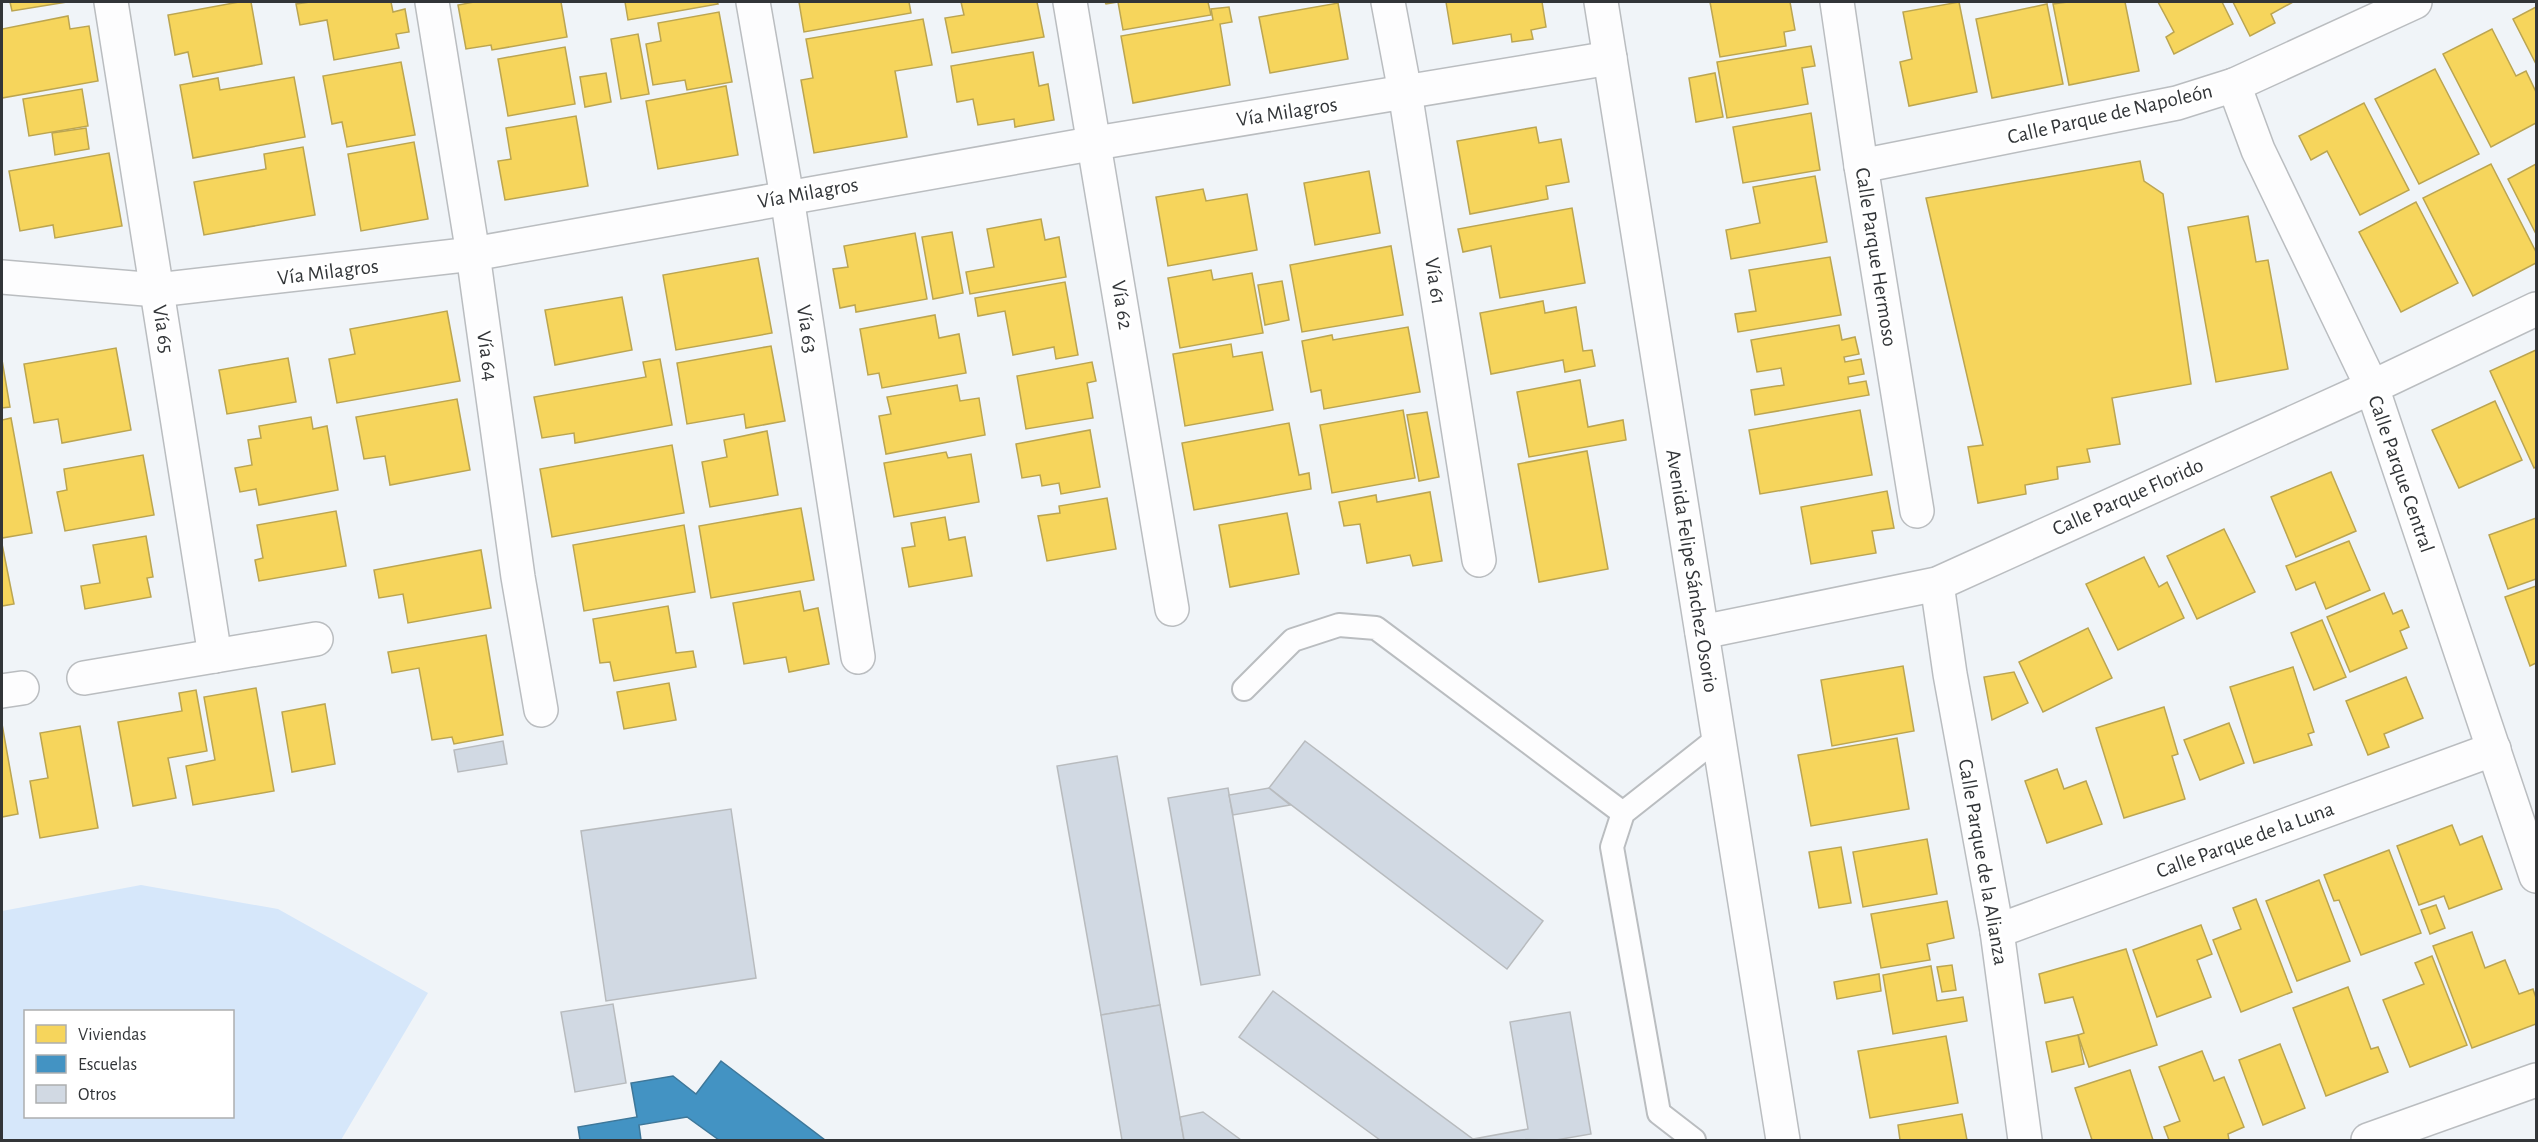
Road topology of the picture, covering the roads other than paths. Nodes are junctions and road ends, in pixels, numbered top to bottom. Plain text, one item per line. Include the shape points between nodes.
1 (111, 2) edge
2 (432, 2) edge
3 (753, 2) edge
4 (1070, 2) edge
5 (1388, 2) edge
6 (1601, 2) edge
7 (1837, 2) edge
8 (2415, 2) edge
9 (1610, 58) junction
10 (2234, 85) junction
11 (1405, 92) junction
12 (1096, 143) junction
13 (1861, 166) junction
14 (787, 197) junction
15 (473, 254) junction
16 (2, 277) edge
17 (157, 290) junction
18 (2536, 309) edge
19 (2372, 387) junction
20 (1917, 511) dead end
21 (1479, 560) dead end
22 (1937, 584) junction
23 (1172, 609) dead end
24 (1702, 632) junction
25 (316, 639) dead end
26 (215, 656) junction
27 (858, 657) dead end
28 (84, 678) dead end
29 (1244, 689) dead end
30 (541, 710) dead end
31 (1718, 738) junction
32 (2493, 749) junction
33 (1623, 813) junction
34 (2536, 876) edge
35 (1997, 931) junction
36 (2536, 1080) edge
37 (1694, 1140) edge
38 (1782, 1140) edge
39 (2025, 1140) edge
40 (2368, 1140) edge

1 - 17 street, Vía 65
2 - 15 street, Vía 64
3 - 14 street, Vía 63
4 - 12 street, Vía 62
5 - 11 street, Vía 61
6 - 9 street, Avenida Felipe Sánchez Osorio
7 - 13 street, Calle Parque Hermoso
8 - 10 street, Calle Parque de Napoleón
9 - 11 street, Vía Milagros
9 - 24 street, Avenida Felipe Sánchez Osorio
10 - 13 street, Calle Parque de Napoleón via 2176,103
10 - 19 street, Calle Parque Central via 2258,150
11 - 12 street, Vía Milagros
11 - 21 street, Vía 61
12 - 14 street, Vía Milagros
12 - 23 street, Vía 62
13 - 20 street, Calle Parque Hermoso
14 - 15 street, Vía Milagros
14 - 27 street, Vía 63
15 - 17 street, Vía Milagros
15 - 30 street, Vía 64 via 518,577
16 - 17 street, Vía Milagros
17 - 26 street, Vía 65
18 - 19 street, Calle Parque Florido
19 - 22 street, Calle Parque Florido
19 - 32 street, Calle Parque Central
22 - 24 street, Calle Parque Florido
22 - 35 street, Calle Parque de la Alianza
24 - 31 street, Avenida Felipe Sánchez Osorio
25 - 26 street
26 - 28 street
29 - 33 lane via 1293,640 1339,625 1376,628
31 - 33 lane
31 - 38 street, Avenida Felipe Sánchez Osorio
32 - 34 street, Calle Parque Central
32 - 35 street, Calle Parque de la Luna
33 - 37 lane via 1612,847 1659,1113
35 - 39 street, Calle Parque de la Alianza
36 - 40 street

